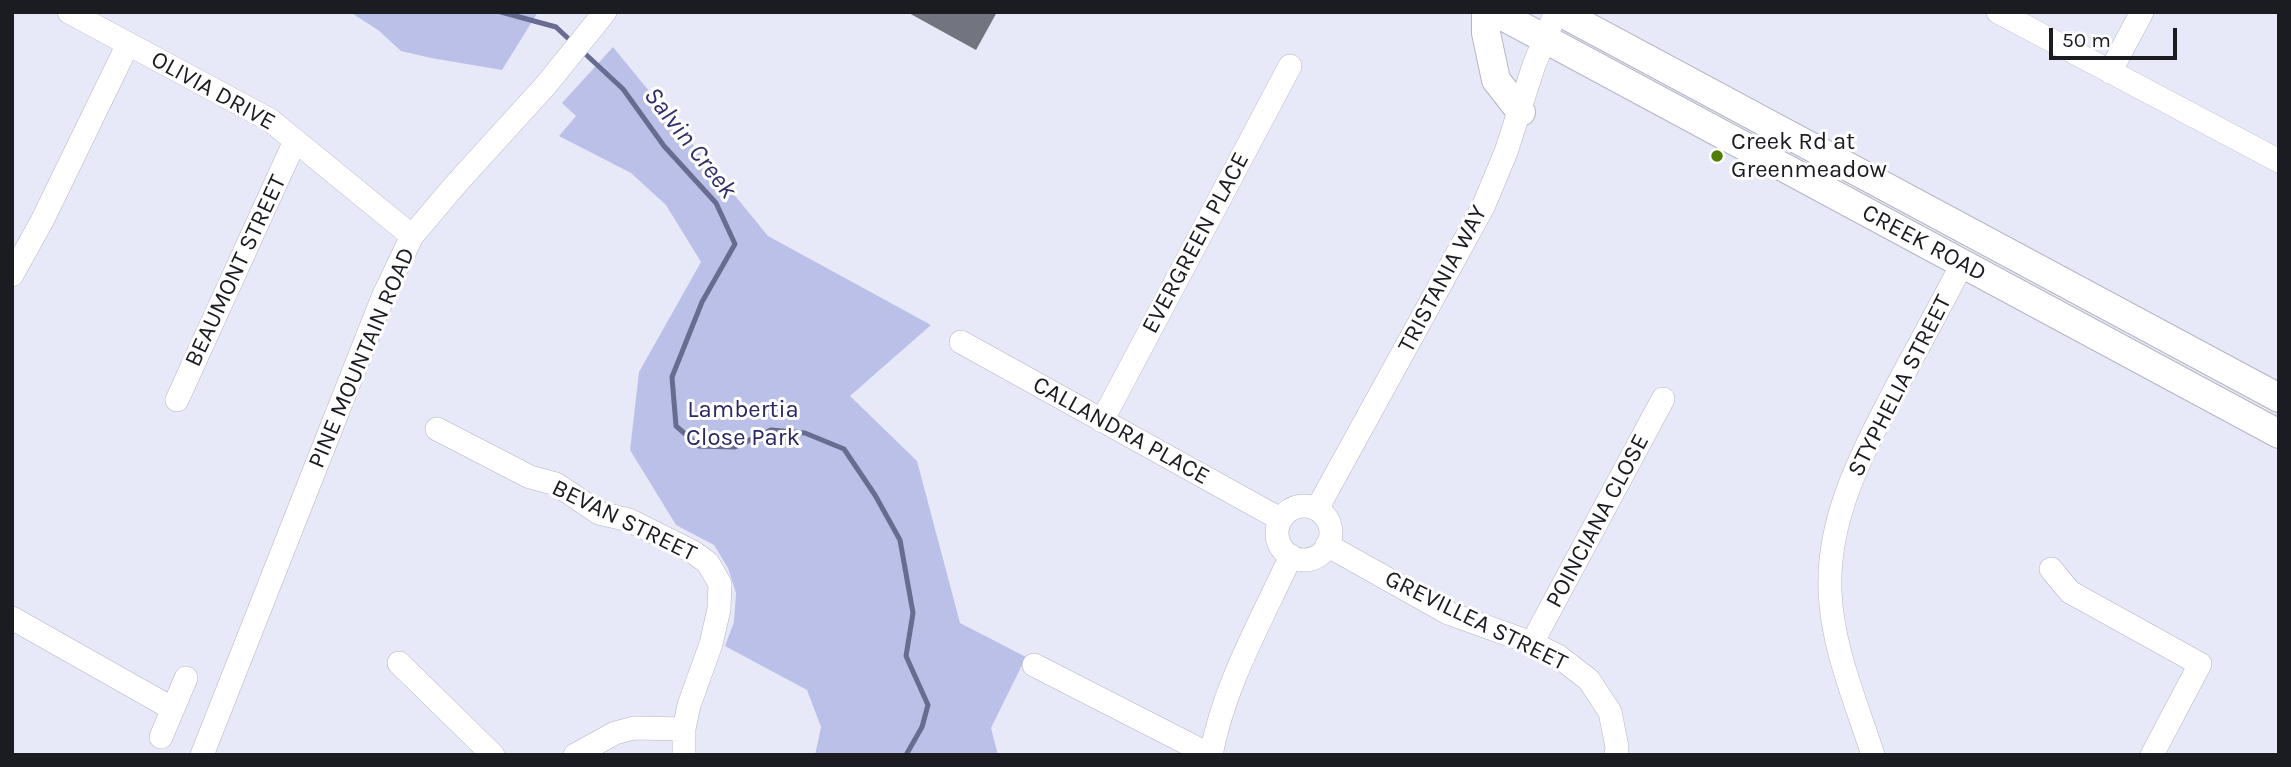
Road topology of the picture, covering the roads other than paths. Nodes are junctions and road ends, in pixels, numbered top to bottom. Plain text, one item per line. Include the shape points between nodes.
1 (69, 12) edge
2 (605, 12) edge
3 (1486, 12) edge
4 (1495, 12) edge
5 (1558, 12) edge
6 (1998, 12) edge
7 (2142, 12) edge
8 (1545, 39) junction
9 (128, 44) junction
10 (1290, 66) dead end
11 (2110, 72) junction
12 (1521, 112) junction
13 (295, 141) junction
14 (2279, 161) edge
15 (412, 236) junction
16 (1962, 264) junction
17 (12, 275) edge
18 (961, 342) dead end
19 (2279, 398) edge
20 (1663, 399) dead end
21 (177, 400) dead end
22 (1102, 421) junction
23 (437, 429) dead end
24 (2279, 434) edge
25 (1317, 509) junction
26 (1280, 519) junction
27 (1327, 545) junction
28 (1291, 556) junction
29 (2051, 569) dead end
30 (12, 618) edge
31 (1532, 643) junction
32 (399, 663) dead end
33 (1034, 665) dead end
34 (186, 678) dead end
35 (173, 709) junction
36 (684, 729) junction
37 (161, 737) dead end
38 (202, 755) edge
39 (493, 755) edge
40 (575, 755) edge
41 (684, 755) edge
42 (1210, 755) edge
43 (1616, 755) edge
44 (1873, 755) edge
45 (2152, 755) edge

1 - 9 street, OLIVIA DRIVE
2 - 15 street, PINE MOUNTAIN ROAD
3 - 12 main road via 1496,80
4 - 8 main road, CREEK ROAD
5 - 8 street, TRISTANIA WAY
5 - 19 main road, CREEK ROAD
6 - 11 street
7 - 11 street
8 - 12 street, TRISTANIA WAY
8 - 16 main road, CREEK ROAD
9 - 13 street, OLIVIA DRIVE via 270,120
9 - 17 street
10 - 22 street, EVERGREEN PLACE
11 - 14 street
12 - 25 street, TRISTANIA WAY via 1483,207
13 - 15 street, OLIVIA DRIVE
13 - 21 street, BEAUMONT STREET
15 - 38 street, PINE MOUNTAIN ROAD via 383,297
16 - 24 main road, CREEK ROAD
16 - 44 street, STYPHELIA STREET via 1859,458 1831,555 1830,592 1837,643
18 - 22 street, CALLANDRA PLACE
20 - 31 street, POINCIANA CLOSE
22 - 26 street, CALLANDRA PLACE
23 - 36 street, BEVAN STREET via 530,477 556,484 599,513 629,520 708,564 720,584 719,609
25 - 26 street via 1297,507
25 - 27 street via 1329,525
26 - 28 street via 1278,540
27 - 28 street via 1312,558
27 - 31 street, GREVILLEA STREET via 1448,613
28 - 42 street via 1232,682
29 - 45 street via 2070,592 2200,664
30 - 35 street
31 - 43 street, GREVILLEA STREET via 1589,680 1610,712
32 - 39 street
33 - 42 street
34 - 35 street
35 - 37 street
36 - 40 street via 634,727
36 - 41 street, BEVAN STREET

